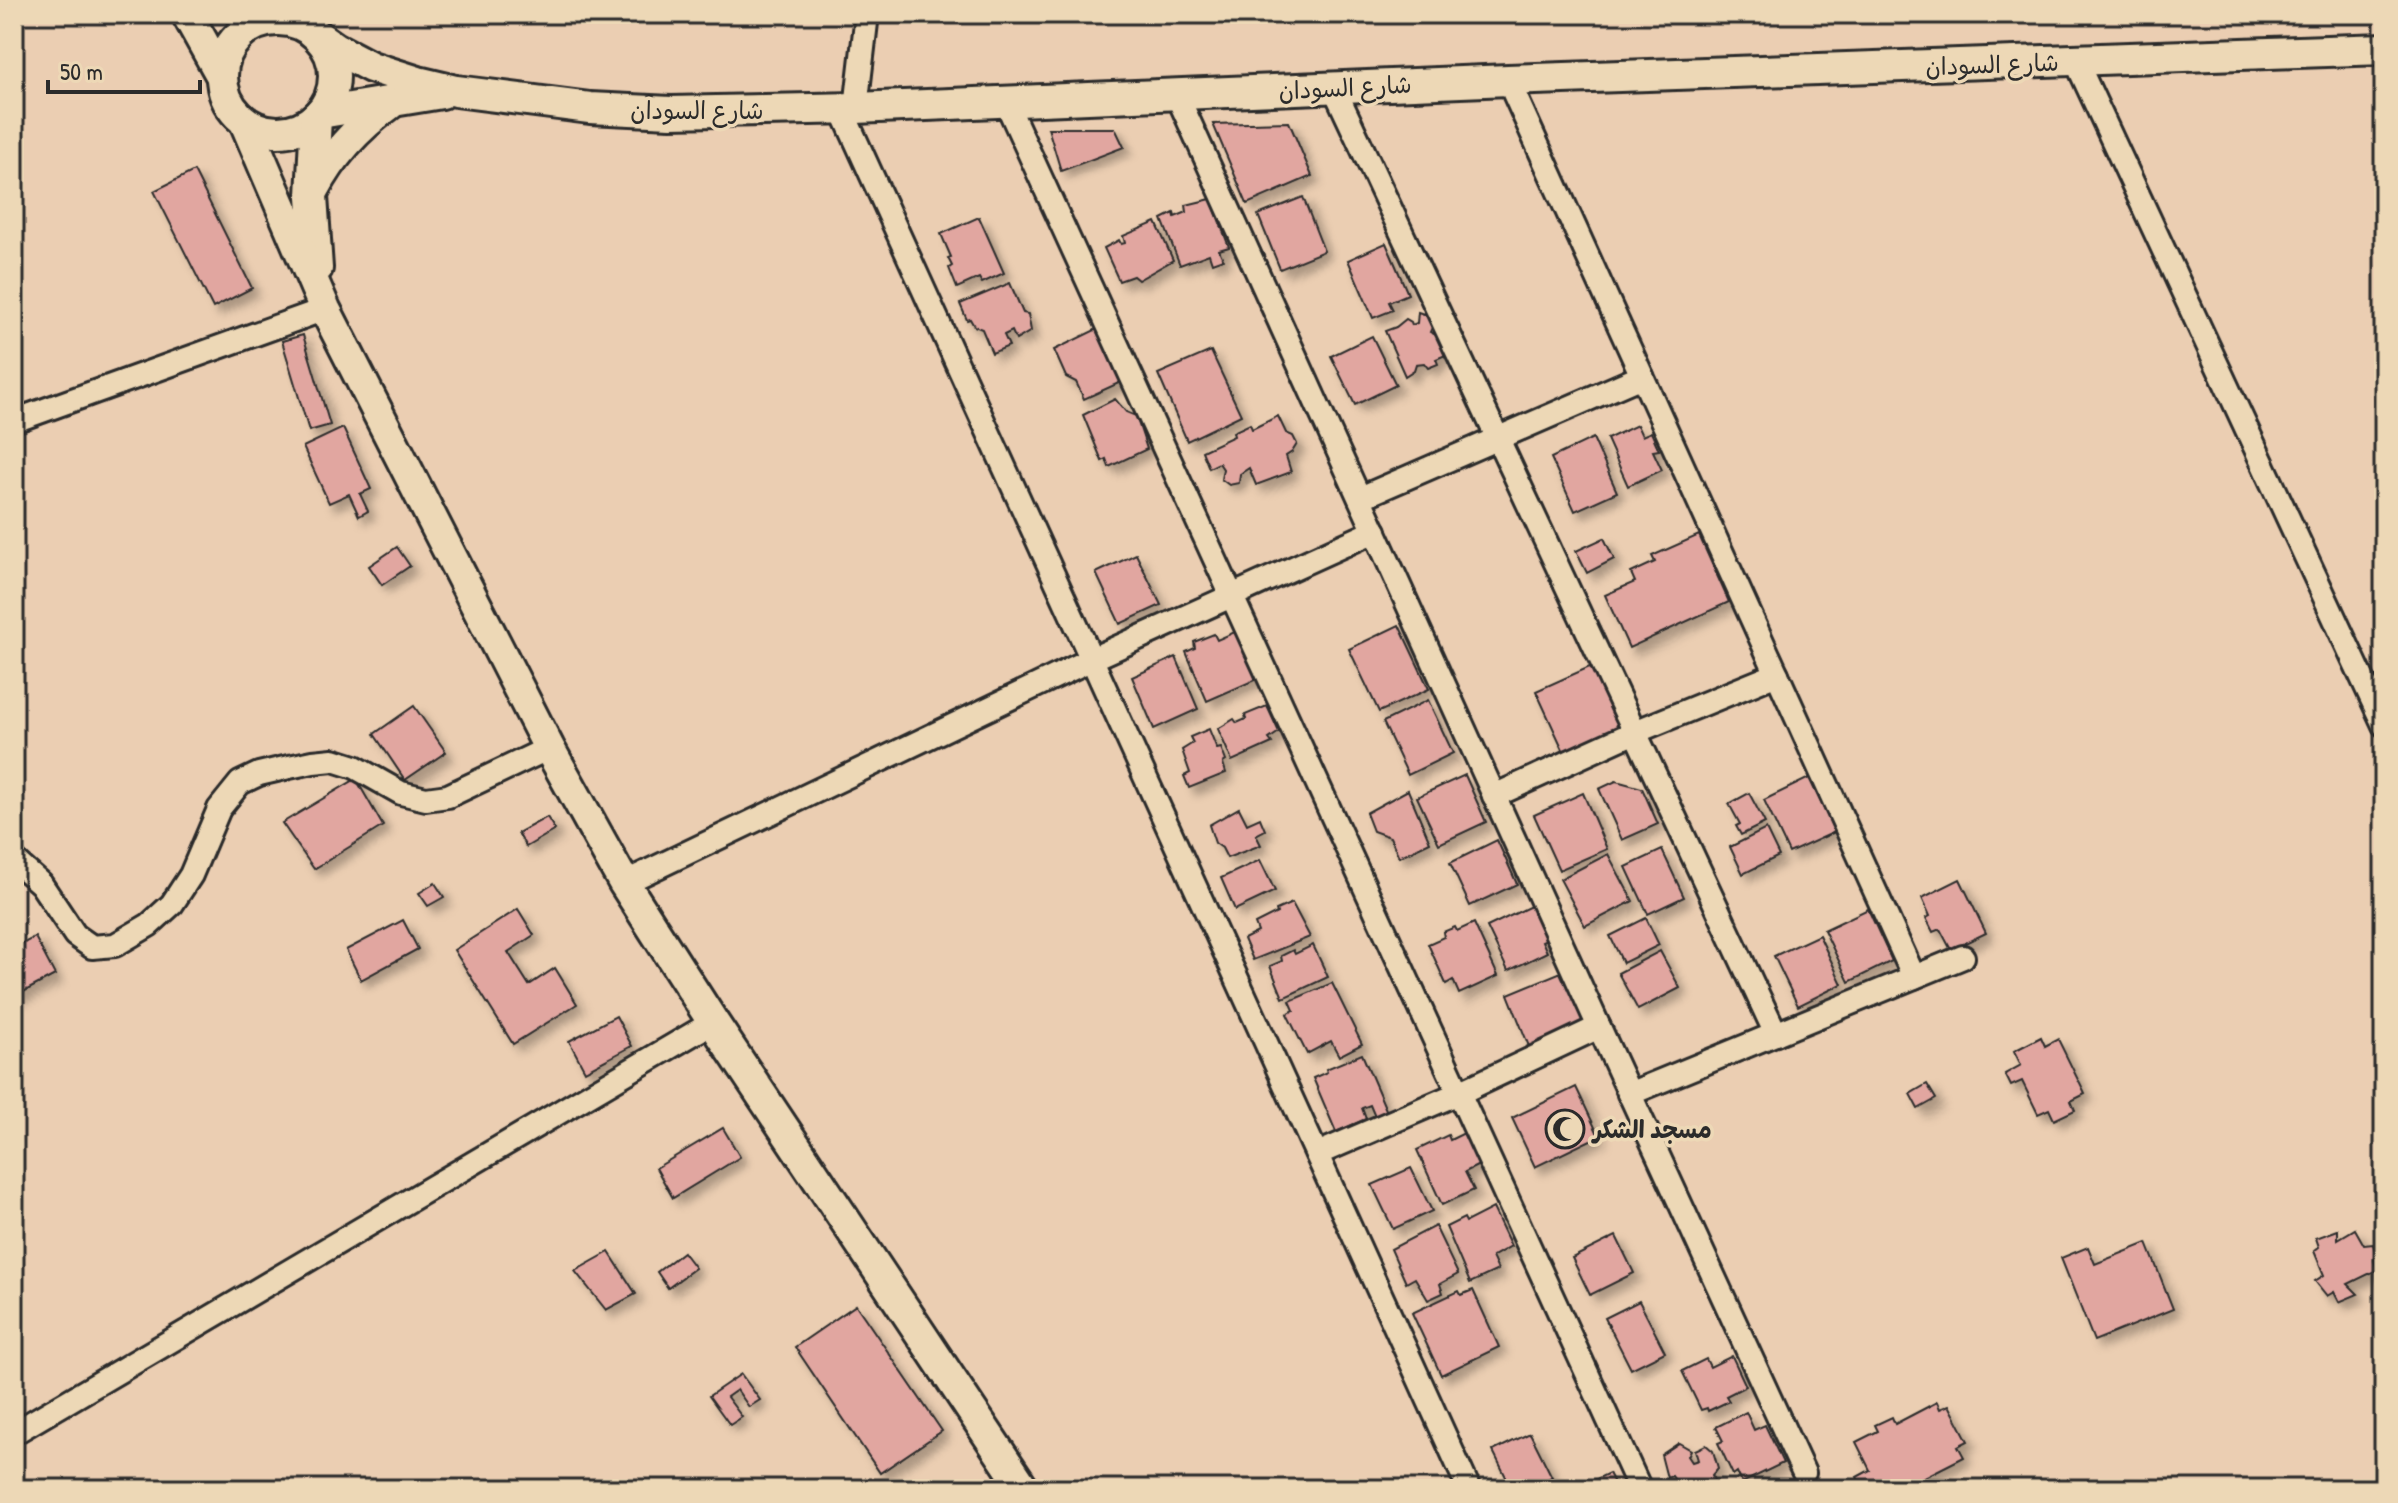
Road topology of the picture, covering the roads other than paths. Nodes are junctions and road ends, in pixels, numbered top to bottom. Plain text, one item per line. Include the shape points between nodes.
1 (187, 14) edge
2 (867, 14) edge
3 (277, 17) edge
4 (318, 36) junction
5 (2384, 49) edge
6 (2076, 61) junction
7 (221, 75) junction
8 (1508, 80) junction
9 (1334, 88) junction
10 (456, 91) junction
11 (1177, 95) junction
12 (394, 101) junction
13 (1006, 102) junction
14 (848, 108) junction
15 (318, 115) junction
16 (245, 122) junction
17 (312, 196) junction
18 (325, 309) junction
19 (1642, 376) junction
20 (14, 421) edge
21 (1497, 438) junction
22 (1360, 498) junction
23 (1375, 531) junction
24 (1232, 596) junction
25 (1092, 659) junction
26 (1777, 674) junction
27 (2384, 725) edge
28 (1635, 732) junction
29 (549, 748) junction
30 (1494, 796) junction
31 (14, 860) edge
32 (624, 883) junction
33 (1963, 957) dead end
34 (1914, 977) junction
35 (713, 1022) junction
36 (1599, 1027) junction
37 (1776, 1034) junction
38 (1459, 1093) junction
39 (1629, 1094) junction
40 (1317, 1154) junction
41 (14, 1433) edge
42 (1804, 1473) dead end
43 (1024, 1489) edge
44 (1469, 1489) edge
45 (1640, 1489) edge

1 - 7 main road
2 - 14 street
3 - 4 main road
3 - 7 main road via 245,30 228,50
4 - 10 main road, شارع السودان via 371,67
4 - 15 main road via 327,47 334,74 333,88
5 - 6 main road, شارع السودان
6 - 8 main road, شارع السودان
6 - 27 street
7 - 16 main road via 228,101
8 - 9 main road, شارع السودان
8 - 19 street
9 - 11 main road, شارع السودان
9 - 21 street
10 - 12 main road
10 - 14 main road, شارع السودان via 671,112
11 - 13 main road, شارع السودان
11 - 22 street
12 - 15 main road
12 - 17 main road via 344,144
13 - 14 main road, شارع السودان
13 - 24 street
14 - 25 street
15 - 16 main road via 281,132
15 - 17 main road
16 - 18 main road
17 - 18 main road
18 - 20 street
18 - 29 main road
19 - 21 street
19 - 26 street
21 - 22 street
21 - 28 street
22 - 23 street
23 - 24 street
23 - 30 street
24 - 25 street
24 - 38 street
25 - 32 street
25 - 40 street
26 - 28 street
26 - 34 street
28 - 30 street
28 - 37 street
29 - 31 street via 448,796 426,799 401,793 333,760 240,783 219,809 191,875 172,904 115,945 92,947 75,935 41,884
29 - 32 main road
30 - 36 street
32 - 35 main road
33 - 34 street
34 - 37 street
35 - 41 street
35 - 43 main road
36 - 38 street
36 - 39 street
37 - 39 street
38 - 40 street
38 - 45 street
39 - 42 street
40 - 44 street

